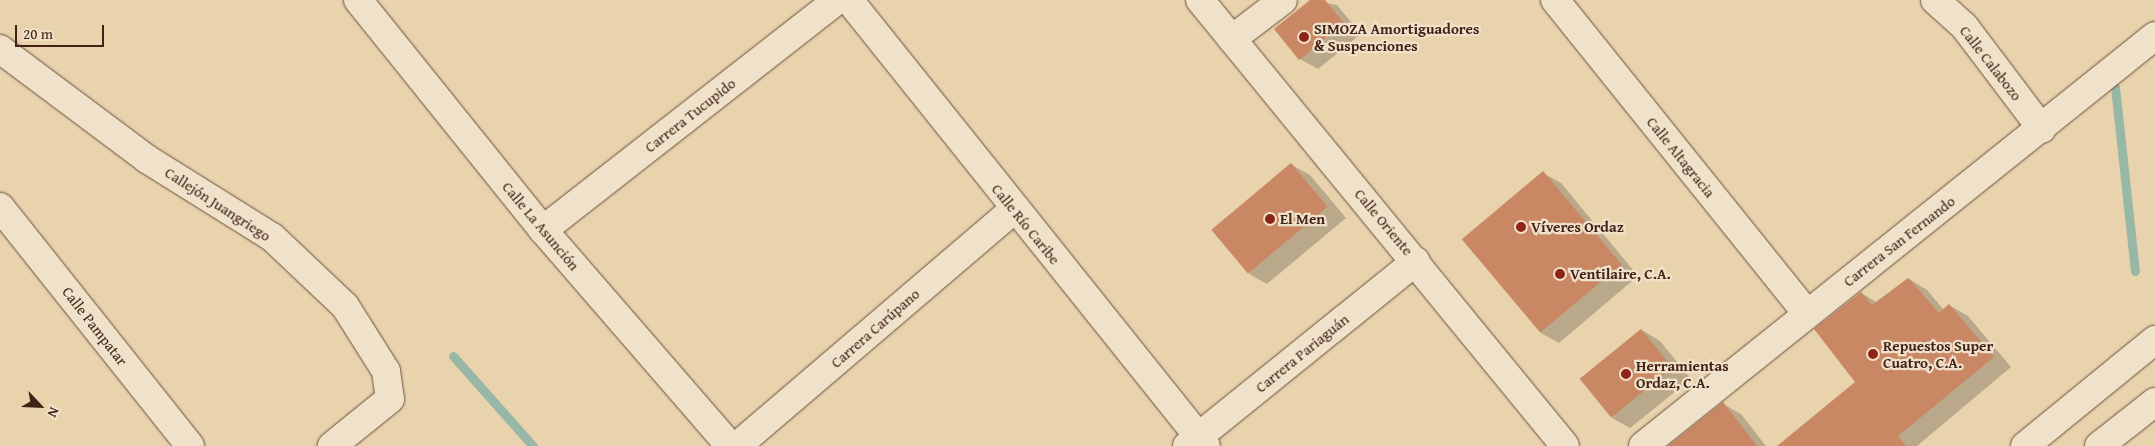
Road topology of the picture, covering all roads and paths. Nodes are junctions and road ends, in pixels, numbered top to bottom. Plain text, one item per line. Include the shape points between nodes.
1 (358, 0) edge
2 (836, 0) edge
3 (849, 0) edge
4 (1200, 0) edge
5 (1283, 0) edge
6 (1555, 0) edge
7 (1936, 0) edge
8 (2155, 36) edge
9 (1232, 39) junction
10 (0, 49) edge
11 (2042, 129) junction
12 (0, 207) edge
13 (1013, 210) junction
14 (543, 230) junction
15 (1416, 261) junction
16 (1807, 313) junction
17 (2155, 340) edge
18 (2155, 402) edge
19 (1197, 443) edge
20 (190, 446) edge
21 (332, 446) edge
22 (730, 446) edge
23 (737, 446) edge
24 (1565, 446) edge
25 (1643, 446) edge
26 (2025, 446) edge
27 (2099, 446) edge

1 - 14 street, Calle La Asunción
2 - 14 street, Carrera Tucupido
3 - 13 street, Calle Río Caribe
4 - 9 street, Calle Oriente
5 - 9 street
6 - 16 street, Calle Altagracia
7 - 11 street, Calle Calabozo via 1964,26
8 - 11 street, Carrera San Fernando
9 - 15 street, Calle Oriente
10 - 21 street, Callejón Juangriego via 147,159 272,237 345,306 386,371 390,399
11 - 16 street, Carrera San Fernando
12 - 20 street, Calle Pampatar
13 - 19 street, Calle Río Caribe
13 - 23 street, Carrera Carúpano
14 - 22 street, Calle La Asunción
15 - 19 street, Carrera Pariaguán
15 - 24 street, Calle Oriente
16 - 25 street, Carrera San Fernando
17 - 26 street
18 - 27 street

